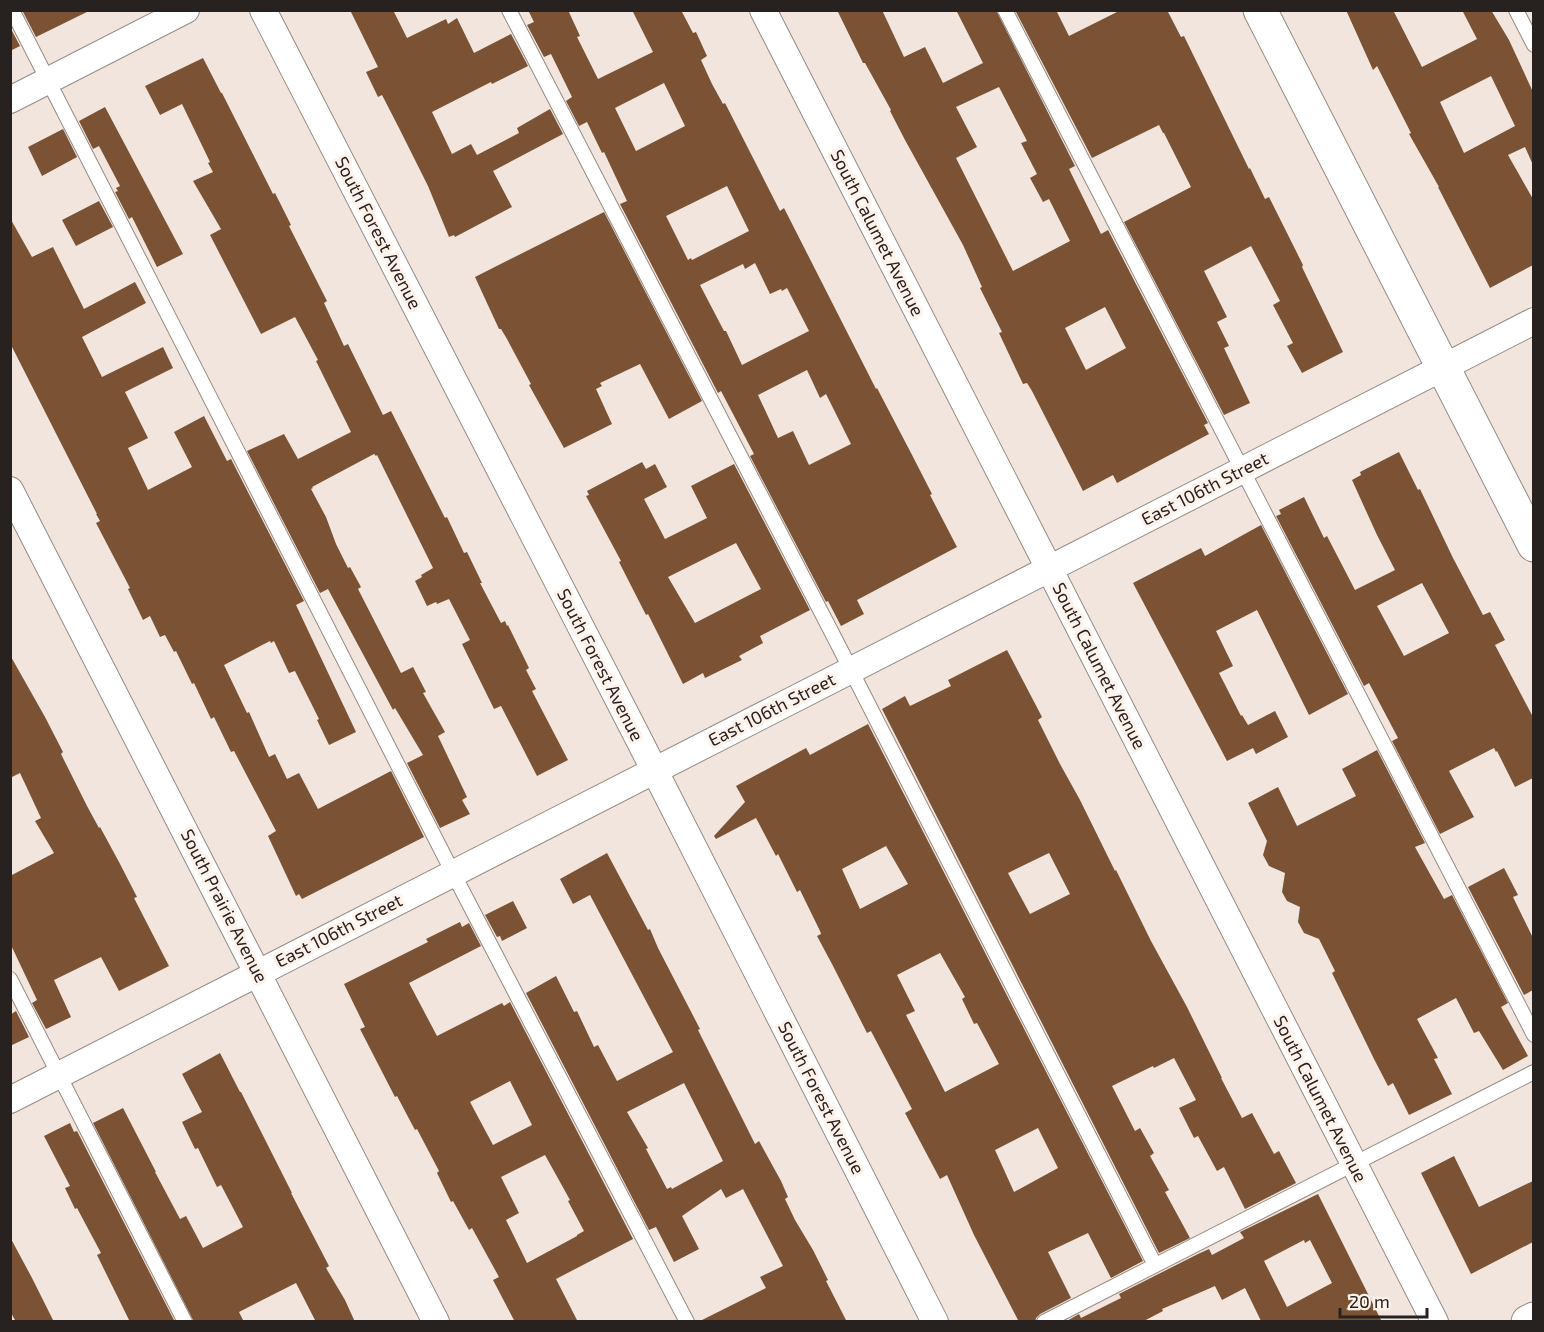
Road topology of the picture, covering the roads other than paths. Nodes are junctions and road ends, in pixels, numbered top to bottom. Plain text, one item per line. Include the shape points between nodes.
1 (12, 10) edge
2 (186, 10) edge
3 (263, 10) edge
4 (509, 10) edge
5 (763, 10) edge
6 (1005, 10) edge
7 (1260, 10) edge
8 (1516, 10) edge
9 (1533, 45) edge
10 (48, 81) junction
11 (10, 100) edge
12 (1533, 321) edge
13 (1442, 367) junction
14 (1242, 470) junction
15 (10, 490) edge
16 (1533, 545) edge
17 (1049, 569) junction
18 (851, 669) junction
19 (654, 770) junction
20 (453, 873) junction
21 (258, 973) junction
22 (10, 979) edge
23 (1533, 1035) edge
24 (1533, 1072) edge
25 (60, 1074) junction
26 (10, 1100) edge
27 (1354, 1164) junction
28 (1155, 1265) junction
29 (1533, 1318) edge
30 (185, 1322) edge
31 (436, 1322) edge
32 (687, 1322) edge
33 (935, 1322) edge
34 (1044, 1322) edge
35 (1435, 1322) edge
36 (1528, 1322) edge

1 - 10 lane
2 - 10 street
3 - 19 street, South Forest Avenue
4 - 18 lane
5 - 17 street, South Calumet Avenue
6 - 14 lane
7 - 13 street
8 - 9 lane
10 - 11 street
10 - 20 lane
12 - 13 street, East 106th Street
13 - 14 street, East 106th Street
13 - 16 street
14 - 17 street, East 106th Street
14 - 23 lane
15 - 21 street, South Prairie Avenue
17 - 18 street, East 106th Street
17 - 27 street, South Calumet Avenue
18 - 19 street, East 106th Street
18 - 28 lane
19 - 20 street, East 106th Street
19 - 33 street, South Forest Avenue
20 - 21 street, East 106th Street
20 - 32 lane
21 - 25 street, East 106th Street
21 - 31 street, South Prairie Avenue
22 - 25 lane
24 - 27 lane
25 - 26 street, East 106th Street
25 - 30 lane
27 - 28 lane
27 - 35 street, South Calumet Avenue
28 - 34 lane
29 - 36 street

